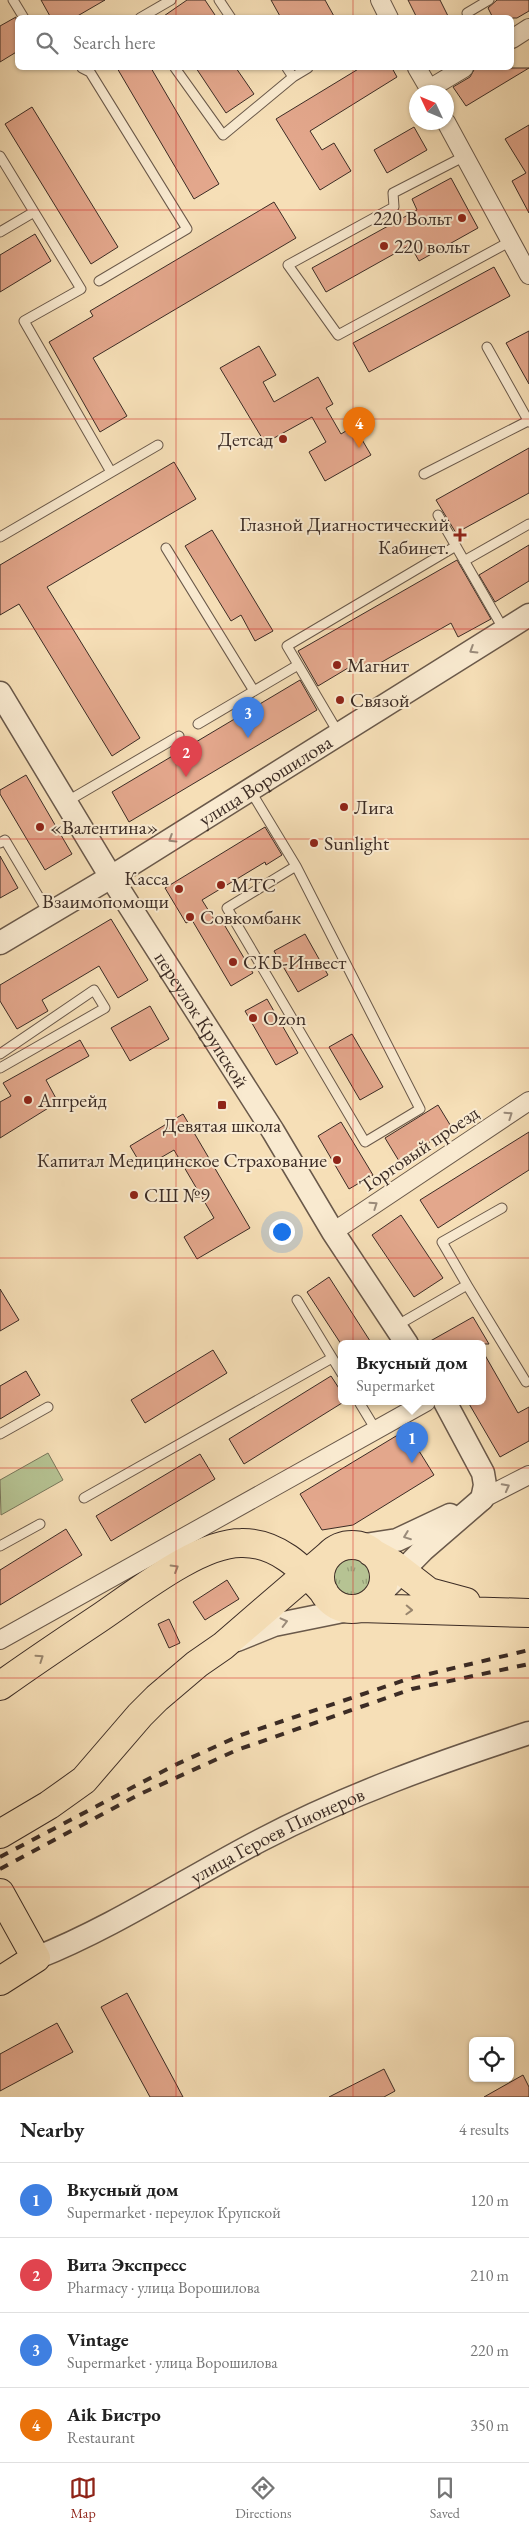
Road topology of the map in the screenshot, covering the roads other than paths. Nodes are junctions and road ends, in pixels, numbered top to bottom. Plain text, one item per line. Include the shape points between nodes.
1 (13, 0) edge
2 (171, 0) edge
3 (219, 0) edge
4 (380, 0) edge
5 (489, 0) edge
6 (467, 13) dead end
7 (22, 15) edge
8 (145, 15) edge
9 (229, 15) edge
10 (387, 15) edge
11 (529, 28) edge
12 (514, 38) edge
13 (86, 70) edge
14 (176, 70) edge
15 (288, 70) edge
16 (305, 70) edge
17 (418, 70) edge
18 (461, 70) edge
19 (293, 77) junction
20 (427, 85) edge
21 (439, 85) edge
22 (450, 130) edge
23 (0, 156) edge
24 (465, 156) junction
25 (34, 212) junction
26 (0, 232) edge
27 (511, 241) junction
28 (529, 275) edge
29 (99, 281) dead end
30 (487, 347) dead end
31 (529, 422) edge
32 (158, 445) dead end
33 (111, 472) junction
34 (424, 474) dead end
35 (438, 515) dead end
36 (529, 524) edge
37 (0, 537) edge
38 (456, 546) junction
39 (166, 548) dead end
40 (464, 561) junction
41 (529, 615) edge
42 (504, 630) junction
43 (298, 665) junction
44 (254, 691) junction
45 (0, 692) edge
46 (198, 724) dead end
47 (340, 735) junction
48 (179, 736) dead end
49 (250, 790) junction
50 (66, 802) junction
51 (0, 842) edge
52 (296, 866) junction
53 (111, 877) junction
54 (49, 914) junction
55 (0, 943) edge
56 (0, 1054) edge
57 (0, 1068) edge
58 (529, 1101) edge
59 (502, 1208) dead end
60 (333, 1232) junction
61 (467, 1285) junction
62 (297, 1300) dead end
63 (401, 1335) edge
64 (332, 1358) junction
65 (338, 1368) edge
66 (526, 1382) dead end
67 (361, 1405) edge
68 (421, 1405) edge
69 (447, 1405) edge
70 (48, 1407) dead end
71 (376, 1430) junction
72 (0, 1434) edge
73 (529, 1475) edge
74 (84, 1498) dead end
75 (482, 1499) junction
76 (40, 1524) dead end
77 (0, 1546) edge
78 (365, 1549) junction
79 (402, 1573) junction
80 (315, 1582) junction
81 (363, 1606) junction
82 (523, 1613) edge
83 (0, 1640) edge
84 (223, 1646) junction
85 (0, 1686) edge
86 (529, 1733) edge
87 (0, 1834) edge
88 (6, 1904) edge
89 (36, 1958) junction
90 (0, 1981) edge

1 - 7 lane
2 - 8 lane
3 - 9 lane
4 - 10 street
5 - 6 lane
11 - 12 street
13 - 29 lane via 186,230
14 - 19 lane via 223,135
15 - 19 lane
16 - 19 lane
17 - 20 street
18 - 21 street
22 - 24 street
23 - 25 lane
24 - 27 street
24 - 27 lane via 394,193 394,207 288,265 338,336
25 - 26 lane
25 - 33 lane via 81,289 24,321
27 - 28 street
30 - 31 lane
31 - 34 lane
32 - 33 lane
33 - 37 lane
35 - 38 lane
36 - 40 lane
38 - 40 lane
38 - 43 lane via 287,646
39 - 44 lane
40 - 42 lane
41 - 42 street, улица Ворошилова
42 -> 47 street, улица Ворошилова
43 - 44 lane
43 - 47 lane
44 - 46 lane
45 - 50 street, переулок Крупской
47 - 49 street, улица Ворошилова
48 - 50 lane
49 - 52 lane
49 -> 53 street, улица Ворошилова
50 - 53 street, переулок Крупской
51 - 54 lane via 5,840
52 - 52 lane via 227,908 365,1142 420,1109
53 - 54 street, улица Ворошилова
53 - 60 street, переулок Крупской via 273,1131
54 - 55 street, улица Ворошилова
56 - 57 lane via 94,990 105,1008
60 -> 58 street, Торговый проезд
59 - 61 lane via 442,1242
60 - 63 street, переулок Крупской
61 - 63 lane
61 - 66 lane
62 - 64 lane
64 - 65 lane
64 - 74 lane
67 - 71 lane
68 - 71 street
69 - 75 street via 483,1473
70 - 72 lane
71 - 83 street
75 -> 73 street
75 -> 78 street via 404,1537
75 - 79 street via 423,1550
76 - 77 lane
78 - 79 main road via 393,1564
78 - 80 main road via 344,1547 331,1553
78 - 81 main road via 381,1564 384,1579
79 - 81 street
79 - 82 main road via 420,1586 449,1599
80 - 81 main road via 336,1605
80 - 84 main road
85 -> 80 main road via 150,1584 215,1548 240,1542 263,1546 277,1551
81 -> 82 main road
84 -> 81 street via 274,1625
84 - 87 main road via 157,1698 70,1791
86 - 89 street, улица Героев Пионеров via 390,1781 336,1804 261,1840 110,1923
88 - 89 main road
89 - 90 main road, улица Героев Пионеров

